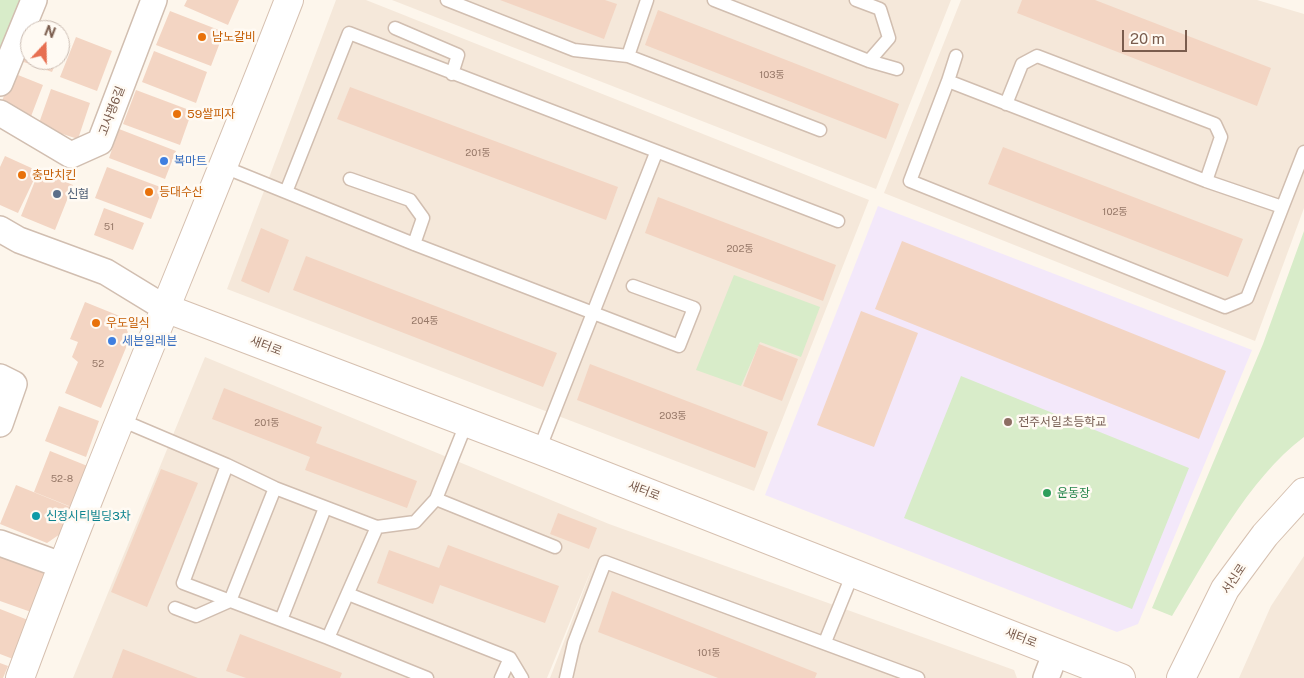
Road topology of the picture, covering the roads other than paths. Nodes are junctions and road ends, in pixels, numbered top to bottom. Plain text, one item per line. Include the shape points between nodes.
1 (34, 0) edge
2 (154, 0) edge
3 (289, 0) edge
4 (447, 0) edge
5 (647, 0) edge
6 (714, 0) edge
7 (856, 0) edge
8 (395, 28) dead end
9 (628, 56) junction
10 (956, 56) dead end
11 (870, 61) junction
12 (897, 69) dead end
13 (452, 74) junction
14 (948, 81) junction
15 (0, 83) edge
16 (1006, 104) junction
17 (0, 113) edge
18 (820, 130) dead end
19 (1304, 152) edge
20 (656, 153) junction
21 (224, 167) junction
22 (350, 180) dead end
23 (1206, 181) junction
24 (286, 192) junction
25 (1282, 208) junction
26 (838, 221) dead end
27 (0, 229) edge
28 (414, 244) junction
29 (633, 286) dead end
30 (165, 308) junction
31 (592, 313) junction
32 (0, 377) edge
33 (121, 420) junction
34 (0, 424) edge
35 (466, 424) junction
36 (539, 450) junction
37 (227, 465) junction
38 (275, 488) junction
39 (1304, 492) edge
40 (436, 499) junction
41 (326, 508) junction
42 (376, 527) junction
43 (0, 543) edge
44 (555, 547) dead end
45 (61, 565) junction
46 (853, 573) junction
47 (348, 594) junction
48 (230, 601) junction
49 (175, 608) dead end
50 (280, 620) junction
51 (328, 638) junction
52 (826, 642) junction
53 (1056, 652) junction
54 (510, 658) junction
55 (20, 678) edge
56 (427, 678) edge
57 (501, 678) edge
58 (522, 678) edge
59 (566, 678) edge
60 (918, 678) edge
61 (1046, 678) edge
62 (1121, 678) edge
63 (1181, 678) edge

1 - 15 street
2 - 17 street, 고사평6길 via 100,142 71,155
3 - 21 street
4 - 9 lane via 574,50
5 - 9 lane
6 - 11 lane
7 - 11 lane via 880,9 889,38
8 - 13 lane via 458,55
9 - 18 lane
10 - 14 lane
11 - 12 lane
13 - 20 lane
13 - 24 lane via 349,33
14 - 16 lane
14 - 25 lane via 910,181 1225,307 1247,298
16 - 23 lane
16 - 23 lane via 1022,64 1037,56 1214,124 1221,137
19 - 25 lane
20 - 26 lane
20 - 31 lane
21 - 24 lane
21 - 30 street
22 - 28 lane via 410,200 423,218
23 - 25 lane
24 - 28 lane
27 - 30 street, 새터로 via 19,240 106,272
28 - 31 lane
29 - 31 lane via 694,308 679,346
30 - 33 street
30 - 35 street, 새터로
31 - 36 lane
32 - 34 street via 14,384
33 - 37 lane
33 - 45 street
35 - 36 street, 새터로
35 - 40 lane
36 - 46 street, 새터로
37 - 38 lane
37 - 48 lane via 183,582
38 - 41 lane
38 - 48 lane
39 - 63 street, 서신로 via 1225,589
40 - 42 lane via 415,522
40 - 44 lane
41 - 42 lane
41 - 50 lane
42 - 47 lane
43 - 45 street
45 - 55 street
46 - 52 lane
46 - 53 street, 새터로
47 - 51 lane
47 - 54 lane
48 - 49 lane via 196,616
48 - 50 lane
50 - 51 lane
51 - 56 lane
52 - 59 lane via 605,562 574,643
52 - 60 lane
53 - 61 street
53 - 62 street, 새터로
54 - 57 lane
54 - 58 lane

